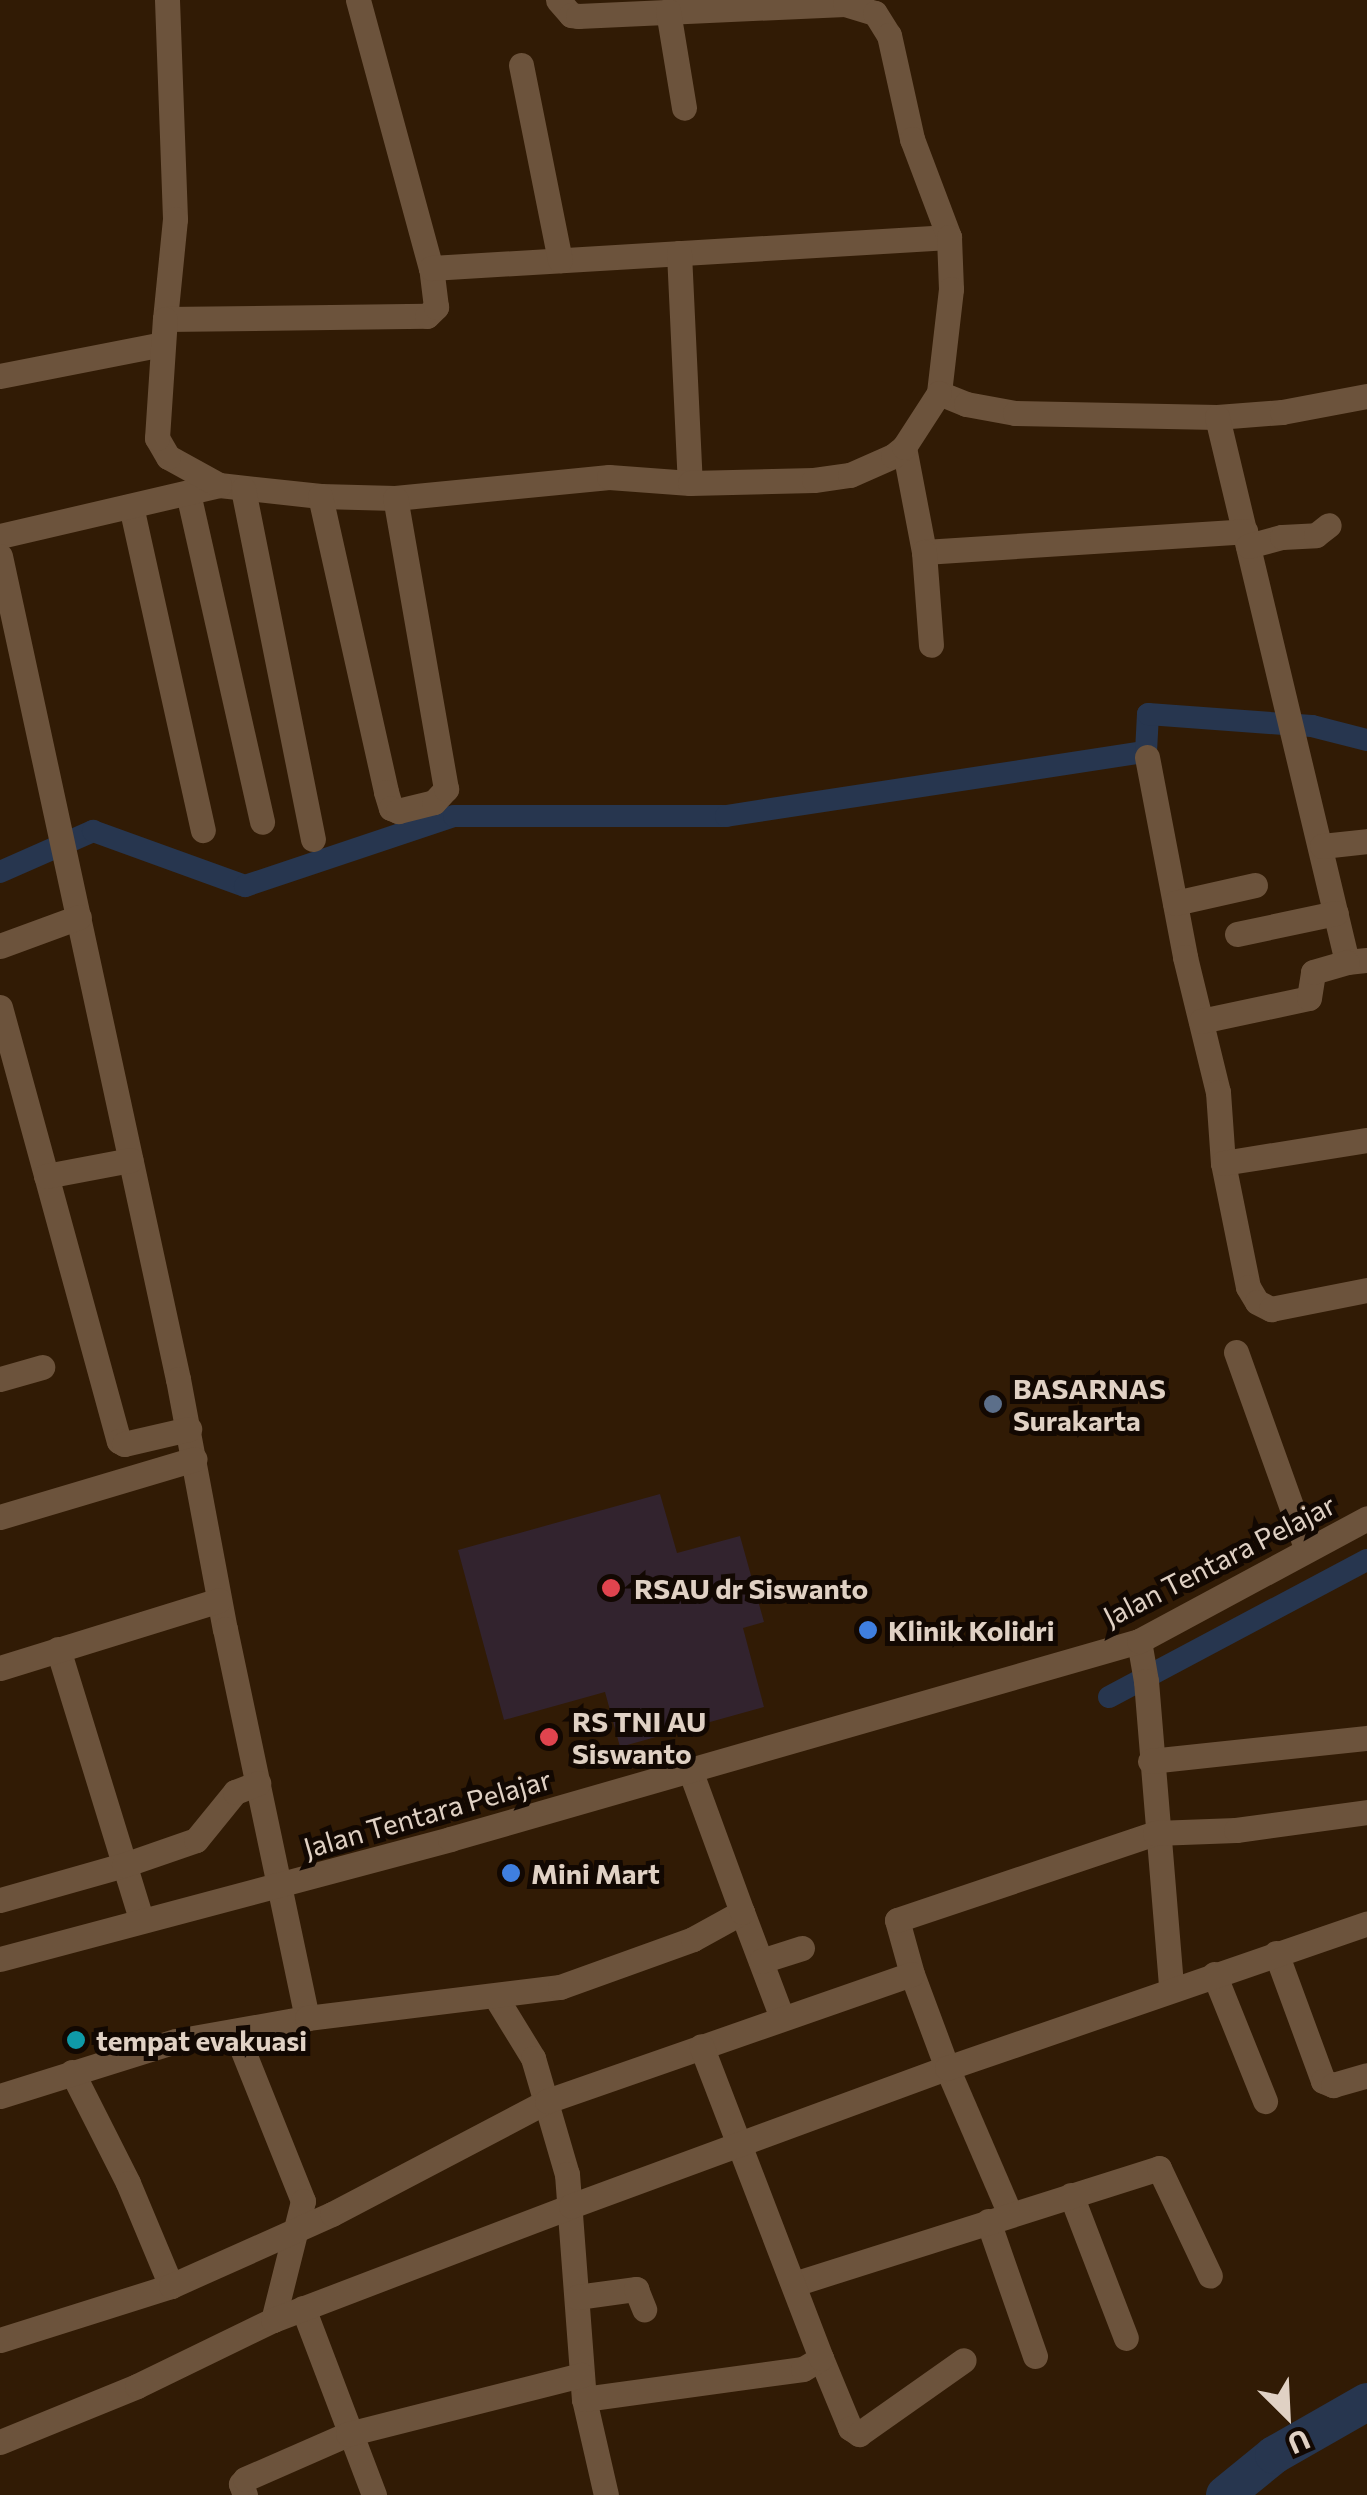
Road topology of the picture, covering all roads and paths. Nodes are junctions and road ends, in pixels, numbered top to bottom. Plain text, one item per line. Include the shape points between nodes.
1 (167, 0) edge
2 (358, 0) edge
3 (558, 0) edge
4 (668, 11) junction
5 (521, 66) dead end
6 (684, 108) dead end
7 (949, 237) junction
8 (679, 252) junction
9 (560, 260) junction
10 (431, 268) junction
11 (164, 331) junction
12 (0, 376) edge
13 (939, 393) junction
14 (1367, 396) edge
15 (1217, 417) junction
16 (904, 447) junction
17 (690, 484) junction
18 (231, 487) junction
19 (188, 492) junction
20 (320, 496) junction
21 (396, 498) junction
22 (131, 506) junction
23 (1329, 524) dead end
24 (0, 536) edge
25 (1246, 538) junction
26 (924, 552) junction
27 (0, 556) edge
28 (931, 645) dead end
29 (1147, 757) dead end
30 (262, 822) dead end
31 (203, 830) dead end
32 (313, 839) dead end
33 (1367, 841) edge
34 (1322, 846) junction
35 (1255, 885) dead end
36 (1175, 902) junction
37 (1336, 913) junction
38 (78, 917) junction
39 (1238, 934) dead end
40 (0, 946) edge
41 (1357, 961) edge
42 (0, 1007) edge
43 (1201, 1022) junction
44 (1367, 1140) edge
45 (131, 1160) junction
46 (1223, 1163) junction
47 (46, 1176) junction
48 (1367, 1290) edge
49 (1236, 1352) dead end
50 (42, 1367) dead end
51 (0, 1378) edge
52 (189, 1429) junction
53 (195, 1460) junction
54 (0, 1516) edge
55 (1367, 1518) edge
56 (1306, 1548) junction
57 (219, 1600) junction
58 (1139, 1640) junction
59 (58, 1649) junction
60 (0, 1668) edge
61 (1367, 1738) edge
62 (1150, 1761) junction
63 (690, 1770) junction
64 (258, 1782) junction
65 (1367, 1812) edge
66 (1156, 1833) junction
67 (124, 1865) junction
68 (280, 1885) junction
69 (0, 1900) edge
70 (742, 1912) junction
71 (141, 1919) junction
72 (1367, 1923) edge
73 (802, 1948) dead end
74 (1276, 1953) junction
75 (0, 1959) edge
76 (761, 1961) junction
77 (912, 1974) junction
78 (1214, 1974) junction
79 (1171, 1988) junction
80 (506, 2012) junction
81 (307, 2018) junction
82 (782, 2018) junction
83 (236, 2030) junction
84 (700, 2046) junction
85 (946, 2068) junction
86 (72, 2072) junction
87 (1367, 2076) edge
88 (0, 2096) edge
89 (548, 2101) junction
90 (1266, 2101) dead end
91 (741, 2145) junction
92 (1071, 2195) junction
93 (571, 2206) junction
94 (999, 2217) junction
95 (307, 2224) junction
96 (1210, 2276) dead end
97 (794, 2284) junction
98 (171, 2286) junction
99 (577, 2297) junction
100 (644, 2308) dead end
101 (289, 2314) junction
102 (1126, 2338) dead end
103 (0, 2340) edge
104 (1034, 2356) dead end
105 (821, 2358) junction
106 (964, 2360) dead end
107 (583, 2387) junction
108 (348, 2434) junction
109 (0, 2442) edge
110 (244, 2495) edge
111 (374, 2495) edge
112 (606, 2495) edge

1 - 11 street via 176,219
2 - 10 street
3 - 4 street via 578,16
4 - 6 street
4 - 7 street via 845,4 875,14 890,35 912,139
5 - 9 street
7 - 8 street
7 - 13 street via 951,289
8 - 9 street
8 - 17 street
9 - 10 street
10 - 11 street via 436,301 427,316
11 - 12 street
11 - 18 street via 159,444 168,457
13 - 15 street via 1015,413
13 - 16 street
14 - 15 street
15 - 25 street
16 - 17 street via 850,475
16 - 26 street
17 - 21 street via 608,477
18 - 19 street
18 - 20 street
18 - 32 street
19 - 22 street
19 - 30 street
20 - 21 street
20 - 21 street via 386,792 398,811 434,802 446,789
22 - 24 street
22 - 31 street
23 - 25 street via 1316,535
25 - 26 street
25 - 34 street
26 - 28 street
27 - 38 street
29 - 36 street
33 - 34 street
34 - 37 street
35 - 36 street
36 - 43 street
37 - 39 street
37 - 41 street
38 - 40 street
38 - 45 street
41 - 43 street via 1313,972 1309,998
42 - 47 street
43 - 46 street via 1218,1092
44 - 46 street
45 - 47 street
45 - 52 street
46 - 48 street via 1248,1287 1257,1302 1271,1309
47 - 52 street via 121,1444
49 - 56 street
50 - 51 street
52 - 53 street
53 - 54 street
53 - 57 street
55 - 56 street, Jalan Tentara Pelajar
56 - 58 street, Jalan Tentara Pelajar
57 - 59 street
57 - 64 street
58 - 62 street
58 - 63 street, Jalan Tentara Pelajar
59 - 60 street
59 - 67 street
61 - 62 street
62 - 66 street
63 - 68 street, Jalan Tentara Pelajar
63 - 70 street
64 - 67 street via 235,1792 199,1838
64 - 68 street
65 - 66 street
66 - 77 street via 902,1916 896,1928
66 - 79 street
67 - 69 street
67 - 71 street
68 - 71 street, Jalan Tentara Pelajar
68 - 81 street
70 - 76 street
70 - 80 street via 693,1939
71 - 75 street, Jalan Tentara Pelajar
72 - 74 street
73 - 76 street
74 - 78 street
74 - 87 street via 1323,2081 1333,2085
76 - 82 street
77 - 82 street
77 - 85 street
78 - 79 street
78 - 90 street
79 - 85 street
80 - 81 street
80 - 89 street
81 - 83 street
82 - 84 street
83 - 86 street
83 - 95 street
84 - 89 street
84 - 91 street
85 - 91 street
85 - 94 street
86 - 88 street
86 - 98 street
89 - 93 street
89 - 95 street
91 - 93 street
91 - 97 street
92 - 94 street
92 - 96 street via 1161,2169
92 - 102 street
93 - 99 street
93 - 101 street
94 - 97 street
94 - 104 street
95 - 98 street
95 - 101 street
97 - 105 street
98 - 103 street
99 - 100 street via 636,2289
99 - 107 street
101 - 108 street
101 - 109 street
105 - 106 street via 850,2428 859,2434
105 - 107 street via 804,2368
107 - 108 street
107 - 112 street
108 - 110 street via 245,2478
108 - 111 street

